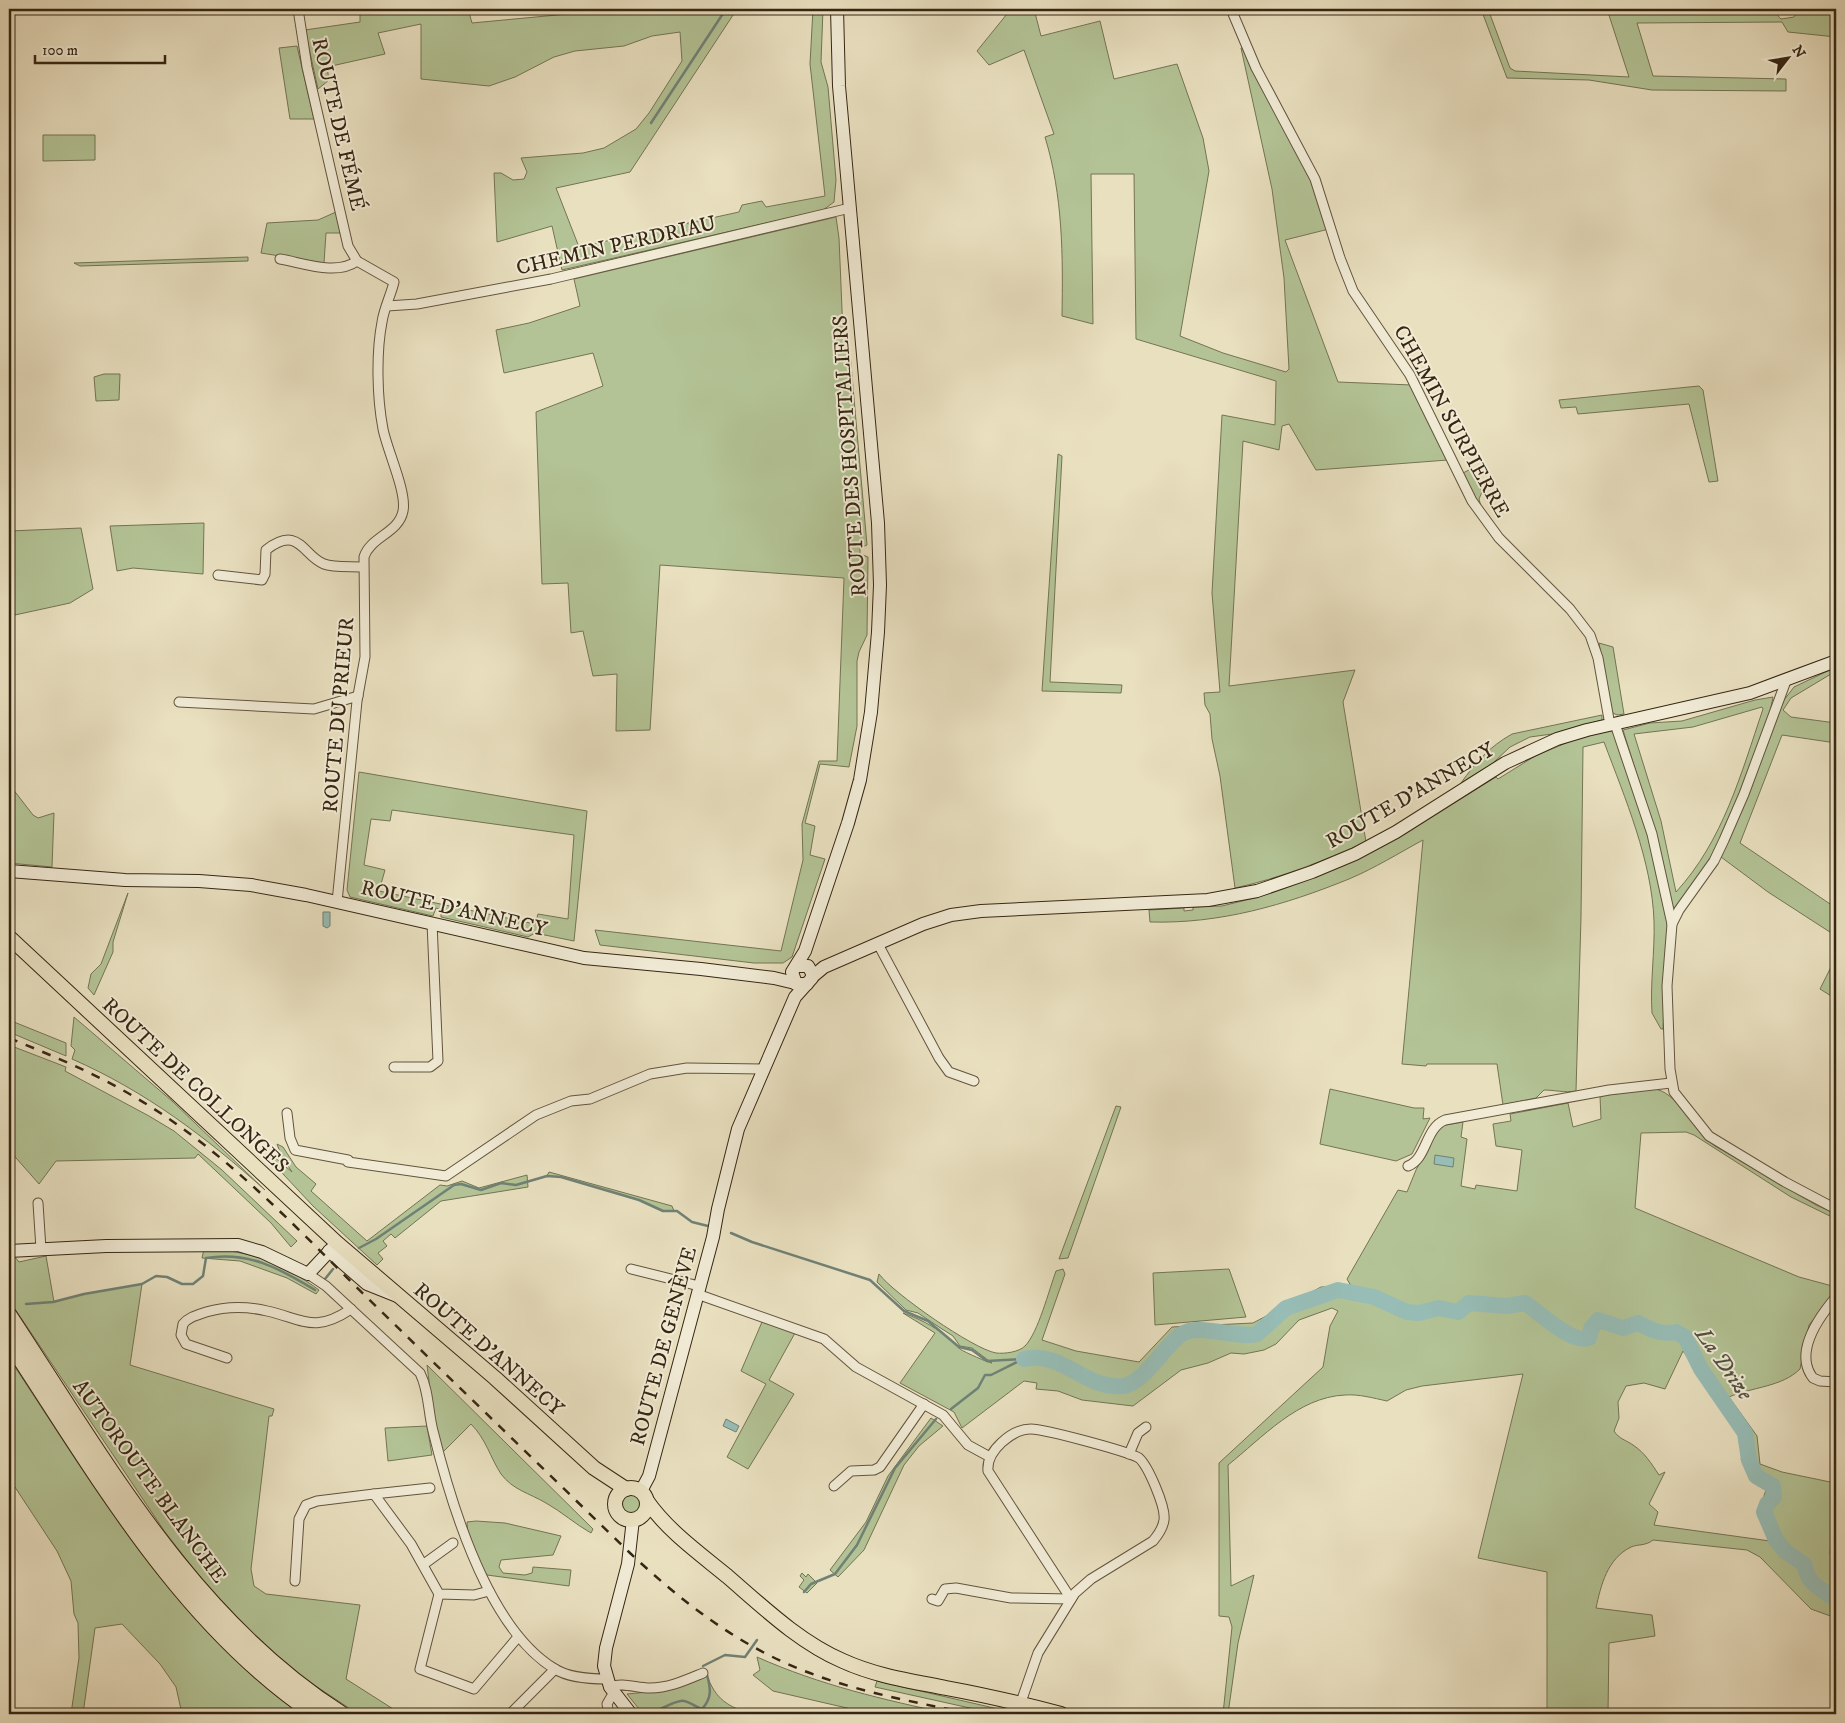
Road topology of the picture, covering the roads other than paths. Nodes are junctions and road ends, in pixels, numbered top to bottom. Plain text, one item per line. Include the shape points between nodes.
1 (298, 9) edge
2 (838, 9) edge
3 (1231, 9) edge
4 (850, 208) junction
5 (280, 259) dead end
6 (357, 261) junction
7 (387, 306) junction
8 (363, 567) junction
9 (218, 575) dead end
10 (1836, 660) edge
11 (1786, 681) junction
12 (358, 696) junction
13 (180, 702) dead end
14 (1612, 724) junction
15 (9, 871) edge
16 (337, 902) junction
17 (432, 923) junction
18 (1672, 924) junction
19 (9, 938) edge
20 (878, 944) junction
21 (802, 975) junction
22 (394, 1067) dead end
23 (763, 1069) junction
24 (974, 1081) dead end
25 (1672, 1083) junction
26 (287, 1113) dead end
27 (1408, 1166) dead end
28 (38, 1203) dead end
29 (1836, 1209) edge
30 (333, 1247) junction
31 (41, 1249) junction
32 (9, 1251) edge
33 (357, 1261) joint
34 (631, 1269) dead end
35 (308, 1274) junction
36 (698, 1290) junction
37 (399, 1296) junction
38 (1836, 1297) edge
39 (351, 1309) junction
40 (9, 1316) edge
41 (9, 1342) edge
42 (227, 1358) dead end
43 (1836, 1382) edge
44 (924, 1404) junction
45 (1146, 1426) dead end
46 (1129, 1454) junction
47 (990, 1457) junction
48 (594, 1468) junction
49 (834, 1486) dead end
50 (430, 1488) dead end
51 (626, 1488) junction
52 (374, 1494) junction
53 (616, 1500) junction
54 (641, 1506) junction
55 (453, 1543) dead end
56 (424, 1564) junction
57 (295, 1581) dead end
58 (489, 1591) junction
59 (439, 1594) junction
60 (932, 1599) dead end
61 (1071, 1599) junction
62 (518, 1637) junction
63 (555, 1669) junction
64 (703, 1673) dead end
65 (610, 1686) junction
66 (1020, 1705) junction
67 (315, 1714) edge
68 (341, 1714) edge
69 (510, 1714) edge
70 (609, 1714) edge
71 (632, 1714) edge
72 (1061, 1714) edge

1 - 6 street, ROUTE DE FÉMÉ via 307,67 348,246
2 - 4 street, ROUTE DES HOSPITALIERS via 839,86
3 - 14 street, CHEMIN SURPIERRE via 1252,60 1315,179 1354,291 1406,368 1472,501 1499,538 1570,609 1590,635
4 - 7 street, CHEMIN PERDRIAU via 551,279 417,304
4 - 21 street, ROUTE DES HOSPITALIERS via 878,522 878,632 871,712 860,780 805,951
5 - 6 street via 336,269 349,267
6 - 7 street, ROUTE DU PRIEUR via 393,280
7 - 8 street, ROUTE DU PRIEUR via 380,338 382,416 403,511 394,526 366,553
8 - 9 street via 325,565 299,543 289,541 274,544 266,550 262,580
8 - 12 street, ROUTE DU PRIEUR via 366,633
10 - 11 street, ROUTE D'ANNECY
11 - 14 street, ROUTE D'ANNECY via 1750,693
11 - 18 street via 1724,840 1714,861
12 - 13 street via 314,708
12 - 16 street, ROUTE DU PRIEUR
14 - 18 street, CHEMIN SURPIERRE via 1652,834
14 - 20 street, ROUTE D'ANNECY via 1530,750 1355,854 1257,891 1208,900 965,912 923,924
15 - 16 street, ROUTE D'ANNECY via 251,885
16 - 17 street, ROUTE D'ANNECY
17 - 21 street, ROUTE D'ANNECY via 584,958 774,978
17 - 22 street via 438,1061 430,1067
18 - 25 street via 1668,986
19 - 30 main road, ROUTE DE COLLONGES
20 - 21 street, ROUTE D'ANNECY
20 - 24 street via 938,1058 949,1072
21 - 23 street, ROUTE DES HOSPITALIERS
23 - 26 street via 687,1068 650,1074 590,1100 571,1101 536,1115 446,1176 348,1162 295,1150
23 - 36 street, ROUTE DE GENÈVE via 738,1129
25 - 27 street via 1609,1090 1445,1120 1434,1129 1416,1161
25 - 29 street via 1684,1106 1709,1136
28 - 31 street
30 - 33 main road, ROUTE DE COLLONGES
30 - 35 street
30 - 37 street via 367,1284
31 - 32 street
31 - 35 street via 238,1245 262,1252
33 - 37 main road, ROUTE D'ANNECY
34 - 36 street
35 - 39 street
36 - 44 street via 824,1339 856,1367
36 - 54 street, ROUTE DE GENÈVE
37 - 48 main road, ROUTE D'ANNECY
38 - 43 street via 1814,1326 1806,1360 1813,1378
39 - 42 street via 335,1318 311,1323 236,1306 198,1314 184,1322 181,1332 186,1344
39 - 58 street via 422,1377 442,1465 471,1550
40 - 68 highway, AUTOROUTE BLANCHE via 146,1520 203,1595 266,1659
41 - 67 highway, AUTOROUTE BLANCHE via 119,1506 174,1581 240,1654
44 - 47 street via 948,1419 972,1448
44 - 49 street via 880,1466 874,1470 851,1471
45 - 46 street via 1138,1433
46 - 47 street via 1029,1429 1006,1440
46 - 61 street via 1146,1466 1164,1516 1163,1526 1153,1540 1082,1585
47 - 61 street via 989,1475
48 - 51 main road, ROUTE D'ANNECY
48 - 53 main road, ROUTE D'ANNECY
50 - 52 street
51 - 53 main road
51 - 54 main road via 634,1488
52 - 56 street
52 - 57 street via 306,1505 299,1519
53 - 54 main road, ROUTE D'ANNECY via 619,1514
54 - 65 street, ROUTE DE GENÈVE via 606,1648 604,1666
54 - 66 main road via 785,1625 833,1656 892,1678
55 - 56 street
56 - 59 street
58 - 59 street
58 - 62 street
59 - 62 street via 420,1669 474,1689
60 - 61 street via 938,1600 945,1589 956,1588 1012,1598
61 - 66 street via 1038,1653
62 - 63 street
63 - 65 street
63 - 69 street
64 - 65 street via 669,1686
65 - 70 street, ROUTE DE GENÈVE
65 - 71 street
66 - 72 main road

